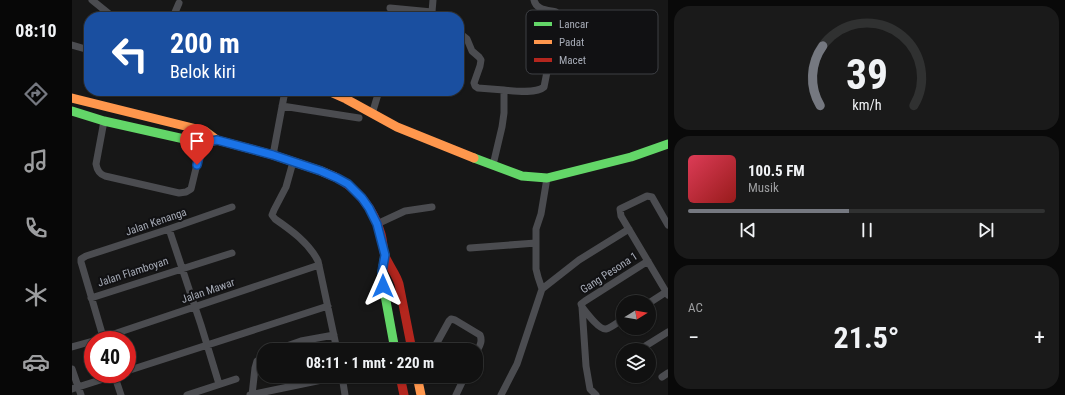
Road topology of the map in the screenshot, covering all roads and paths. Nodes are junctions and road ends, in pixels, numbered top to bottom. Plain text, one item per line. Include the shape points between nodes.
1 (92, 0) edge
2 (433, 0) edge
3 (534, 0) edge
4 (179, 3) dead end
5 (390, 8) dead end
6 (548, 10) edge
7 (107, 12) edge
8 (175, 12) edge
9 (419, 12) edge
10 (433, 12) edge
11 (464, 37) edge
12 (72, 45) edge
13 (84, 49) edge
14 (547, 74) edge
15 (504, 90) junction
16 (284, 96) edge
17 (339, 96) edge
18 (377, 96) edge
19 (72, 98) edge
20 (282, 106) junction
21 (72, 112) edge
22 (372, 114) junction
23 (359, 118) dead end
24 (104, 122) junction
25 (206, 131) junction
26 (217, 140) junction
27 (202, 143) junction
28 (668, 144) edge
29 (273, 155) junction
30 (293, 162) junction
31 (493, 165) junction
32 (547, 178) junction
33 (232, 207) dead end
34 (432, 207) dead end
35 (377, 224) junction
36 (668, 225) edge
37 (169, 229) junction
38 (629, 229) junction
39 (536, 243) junction
40 (470, 248) dead end
41 (232, 253) dead end
42 (385, 255) junction
43 (648, 261) junction
44 (319, 265) junction
45 (182, 268) junction
46 (542, 289) junction
47 (667, 293) edge
48 (91, 298) junction
49 (656, 299) edge
50 (582, 305) junction
51 (328, 306) junction
52 (195, 307) junction
53 (616, 323) edge
54 (101, 331) edge
55 (127, 331) edge
56 (668, 332) edge
57 (334, 335) junction
58 (84, 343) edge
59 (294, 343) edge
60 (336, 343) edge
61 (394, 343) edge
62 (411, 343) edge
63 (437, 343) edge
64 (481, 343) edge
65 (650, 343) edge
66 (207, 346) junction
67 (72, 347) edge
68 (257, 361) edge
69 (72, 368) edge
70 (136, 368) edge
71 (236, 379) dead end
72 (90, 383) edge
73 (118, 383) edge
74 (308, 383) edge
75 (342, 383) edge
76 (401, 383) edge
77 (419, 383) edge
78 (462, 383) edge
79 (219, 384) junction
80 (75, 388) edge
81 (81, 395) edge
82 (121, 395) edge
83 (187, 395) edge
84 (251, 395) edge
85 (345, 395) edge
86 (404, 395) edge
87 (421, 395) edge
88 (456, 395) edge
89 (501, 395) edge
90 (596, 395) edge

1 - 7 street
2 - 10 street
3 - 6 street via 537,6
4 - 8 street
5 - 9 street
11 - 15 street via 481,60 475,86
12 - 13 street
14 - 15 street via 544,87 541,89
15 - 31 street via 504,113
16 - 20 street
17 - 22 street
18 - 22 street
19 - 25 street
20 - 23 street
20 - 29 street
21 - 24 street
22 - 31 street via 457,152
24 - 27 street
24 - 27 street via 96,164 98,172 105,176 179,192 186,192 192,186
25 - 26 street
25 - 27 street
26 - 27 street
26 - 29 street
28 - 32 street via 631,157
29 - 30 street
30 - 35 street via 321,171 348,184 362,198
30 - 44 street via 286,187 272,215 309,248
31 - 32 street via 522,176
32 - 39 street via 536,228
33 - 37 street, Jalan Kenanga
34 - 35 street via 404,211
35 - 42 street
36 - 38 street via 652,197 647,196 620,208 621,216
37 - 45 street
37 - 48 street, Jalan Kenanga via 82,259
38 - 43 street
38 - 46 street via 579,260
39 - 40 street
39 - 46 street via 537,273
41 - 45 street, Jalan Flamboyan
42 - 61 street via 382,279
42 - 62 street via 399,284
43 - 47 street
43 - 50 street, Gang Pesona 1
44 - 51 street
44 - 52 street, Jalan Mawar
45 - 48 street, Jalan Flamboyan
45 - 52 street
46 - 89 street via 517,364
47 - 49 street
48 - 54 street
50 - 53 street via 603,329
50 - 90 street via 586,366 590,389
51 - 57 street
51 - 66 street
52 - 55 street, Jalan Mawar
52 - 66 street
56 - 65 street
57 - 59 street
57 - 60 street
58 - 67 street, Jalan Mawar
63 - 64 street via 452,319 480,336
66 - 70 street
66 - 79 street
68 - 84 street
69 - 80 street
71 - 79 street
72 - 80 street
73 - 82 street
74 - 84 street
75 - 85 street
76 - 86 street
77 - 87 street
78 - 88 street
79 - 83 street
80 - 81 street

